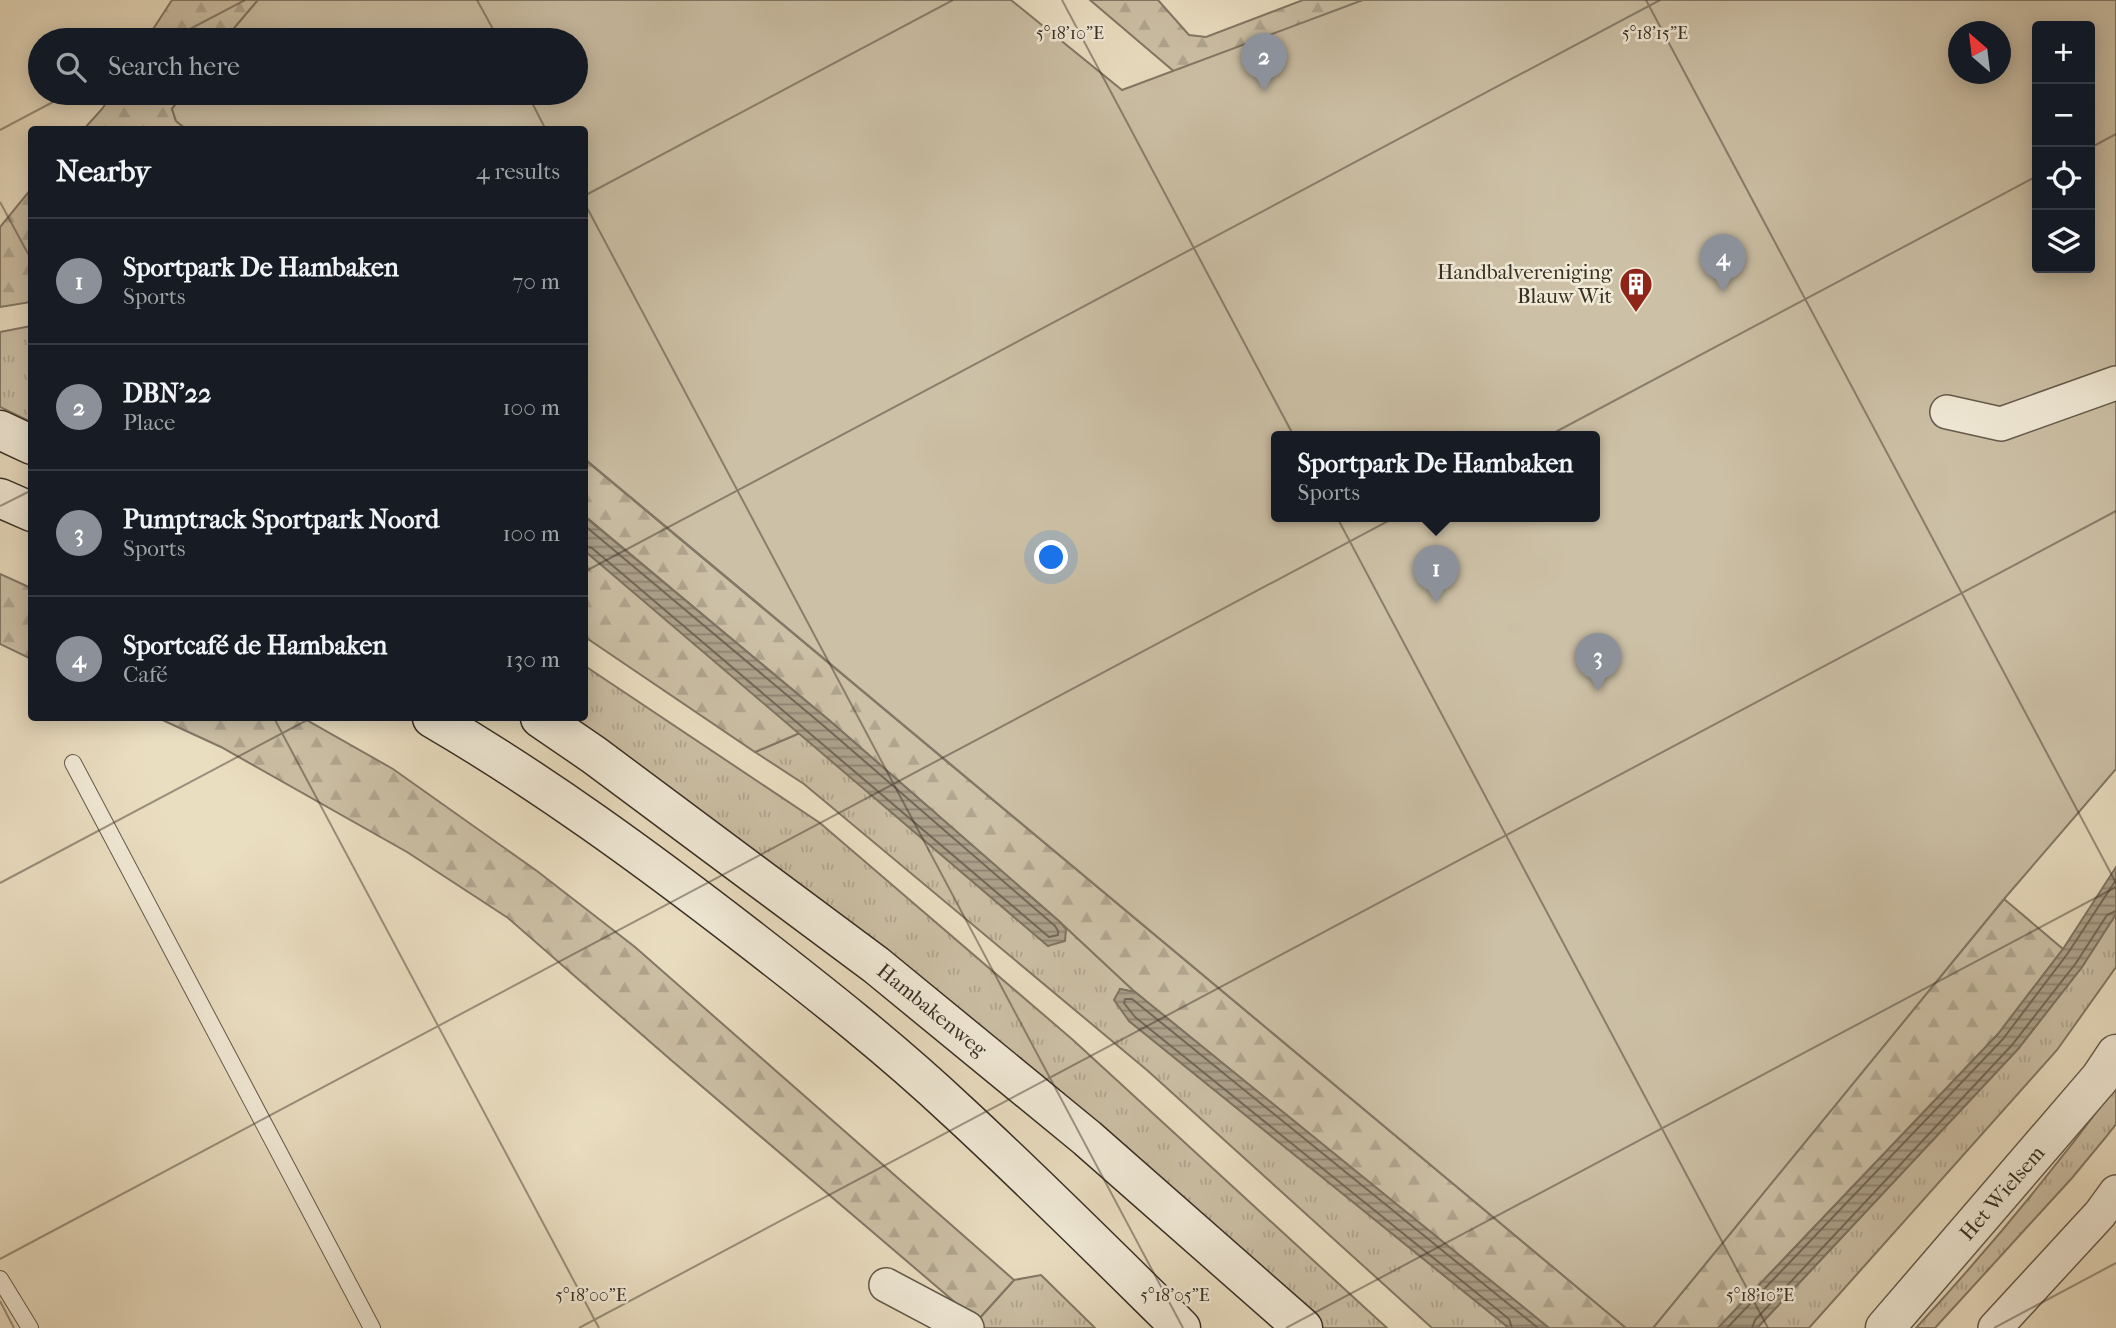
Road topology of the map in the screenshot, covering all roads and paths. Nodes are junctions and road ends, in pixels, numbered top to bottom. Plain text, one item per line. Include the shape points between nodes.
1 (2116, 383) edge
2 (1947, 412) dead end
3 (0, 430) edge
4 (28, 443) edge
5 (0, 498) edge
6 (28, 510) edge
7 (437, 721) edge
8 (544, 721) edge
9 (72, 763) dead end
10 (2116, 1055) edge
11 (2116, 1192) edge
12 (0, 1279) edge
13 (886, 1284) dead end
14 (30, 1328) edge
15 (372, 1328) edge
16 (967, 1328) edge
17 (1181, 1328) edge
18 (1303, 1328) edge
19 (1885, 1328) edge
20 (1994, 1328) edge

1 - 2 street via 2001,424
3 - 4 main road
5 - 6 main road
7 - 17 main road via 583,814 838,1008 956,1110
8 - 18 main road, Hambakenweg via 876,965 1087,1138
9 - 15 lane
10 - 19 main road, Het Wielsem
11 - 20 street
12 - 14 lane
13 - 16 street

